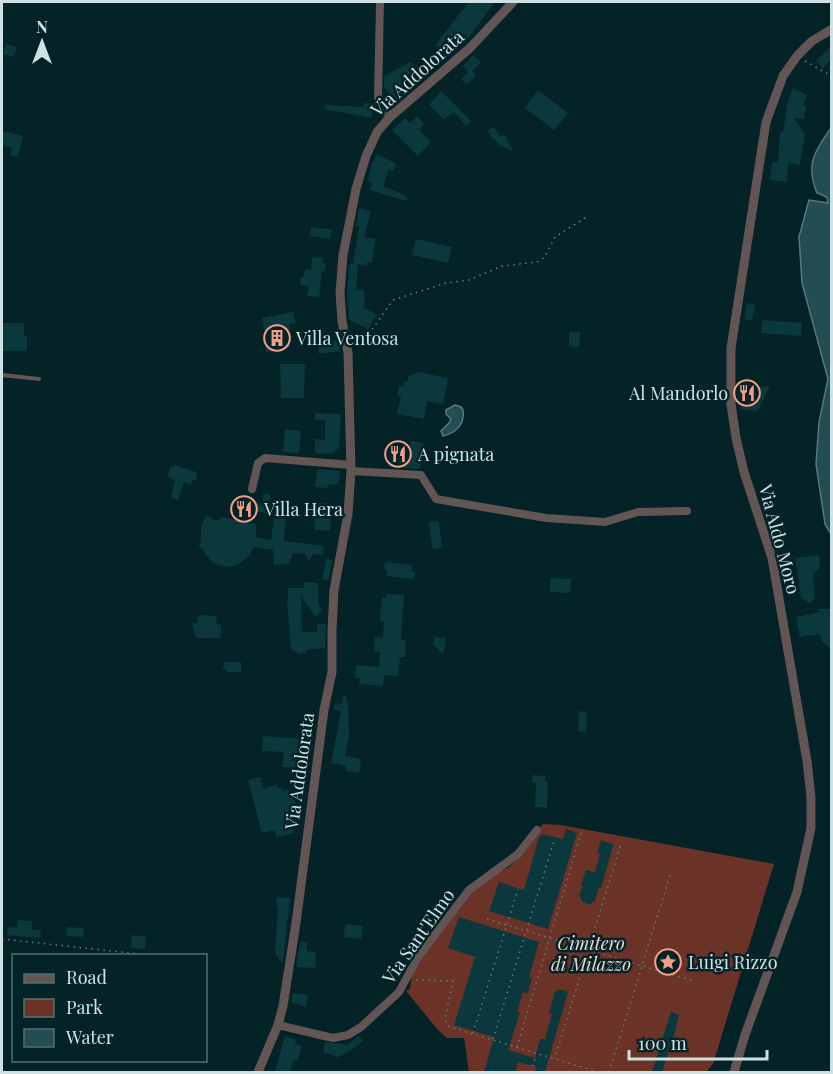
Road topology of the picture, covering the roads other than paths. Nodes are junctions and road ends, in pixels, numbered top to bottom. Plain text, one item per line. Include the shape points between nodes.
1 (380, 2) edge
2 (513, 2) edge
3 (831, 29) edge
4 (390, 117) junction
5 (2, 375) edge
6 (39, 379) dead end
7 (351, 468) junction
8 (252, 489) dead end
9 (687, 511) dead end
10 (537, 830) dead end
11 (278, 1025) junction
12 (258, 1072) edge
13 (734, 1072) edge

1 - 4 street via 378,99
2 - 4 street, Via Addolorata via 470,48
3 - 13 street, Via Aldo Moro via 812,41 783,76 766,122 731,348 731,404 736,438 772,558 811,797 811,828 797,892
4 - 7 street, Via Addolorata via 377,132 366,156 347,229 340,293 348,353
5 - 6 lane
7 - 8 street via 265,458 258,463
7 - 9 street via 421,475 436,499 546,518 605,522 638,512
7 - 11 street, Via Addolorata via 348,514 334,590 332,672
10 - 11 street, Via Sant'Elmo via 518,854 469,890 418,957 399,992 361,1027 333,1038
11 - 12 street, Via Addolorata

